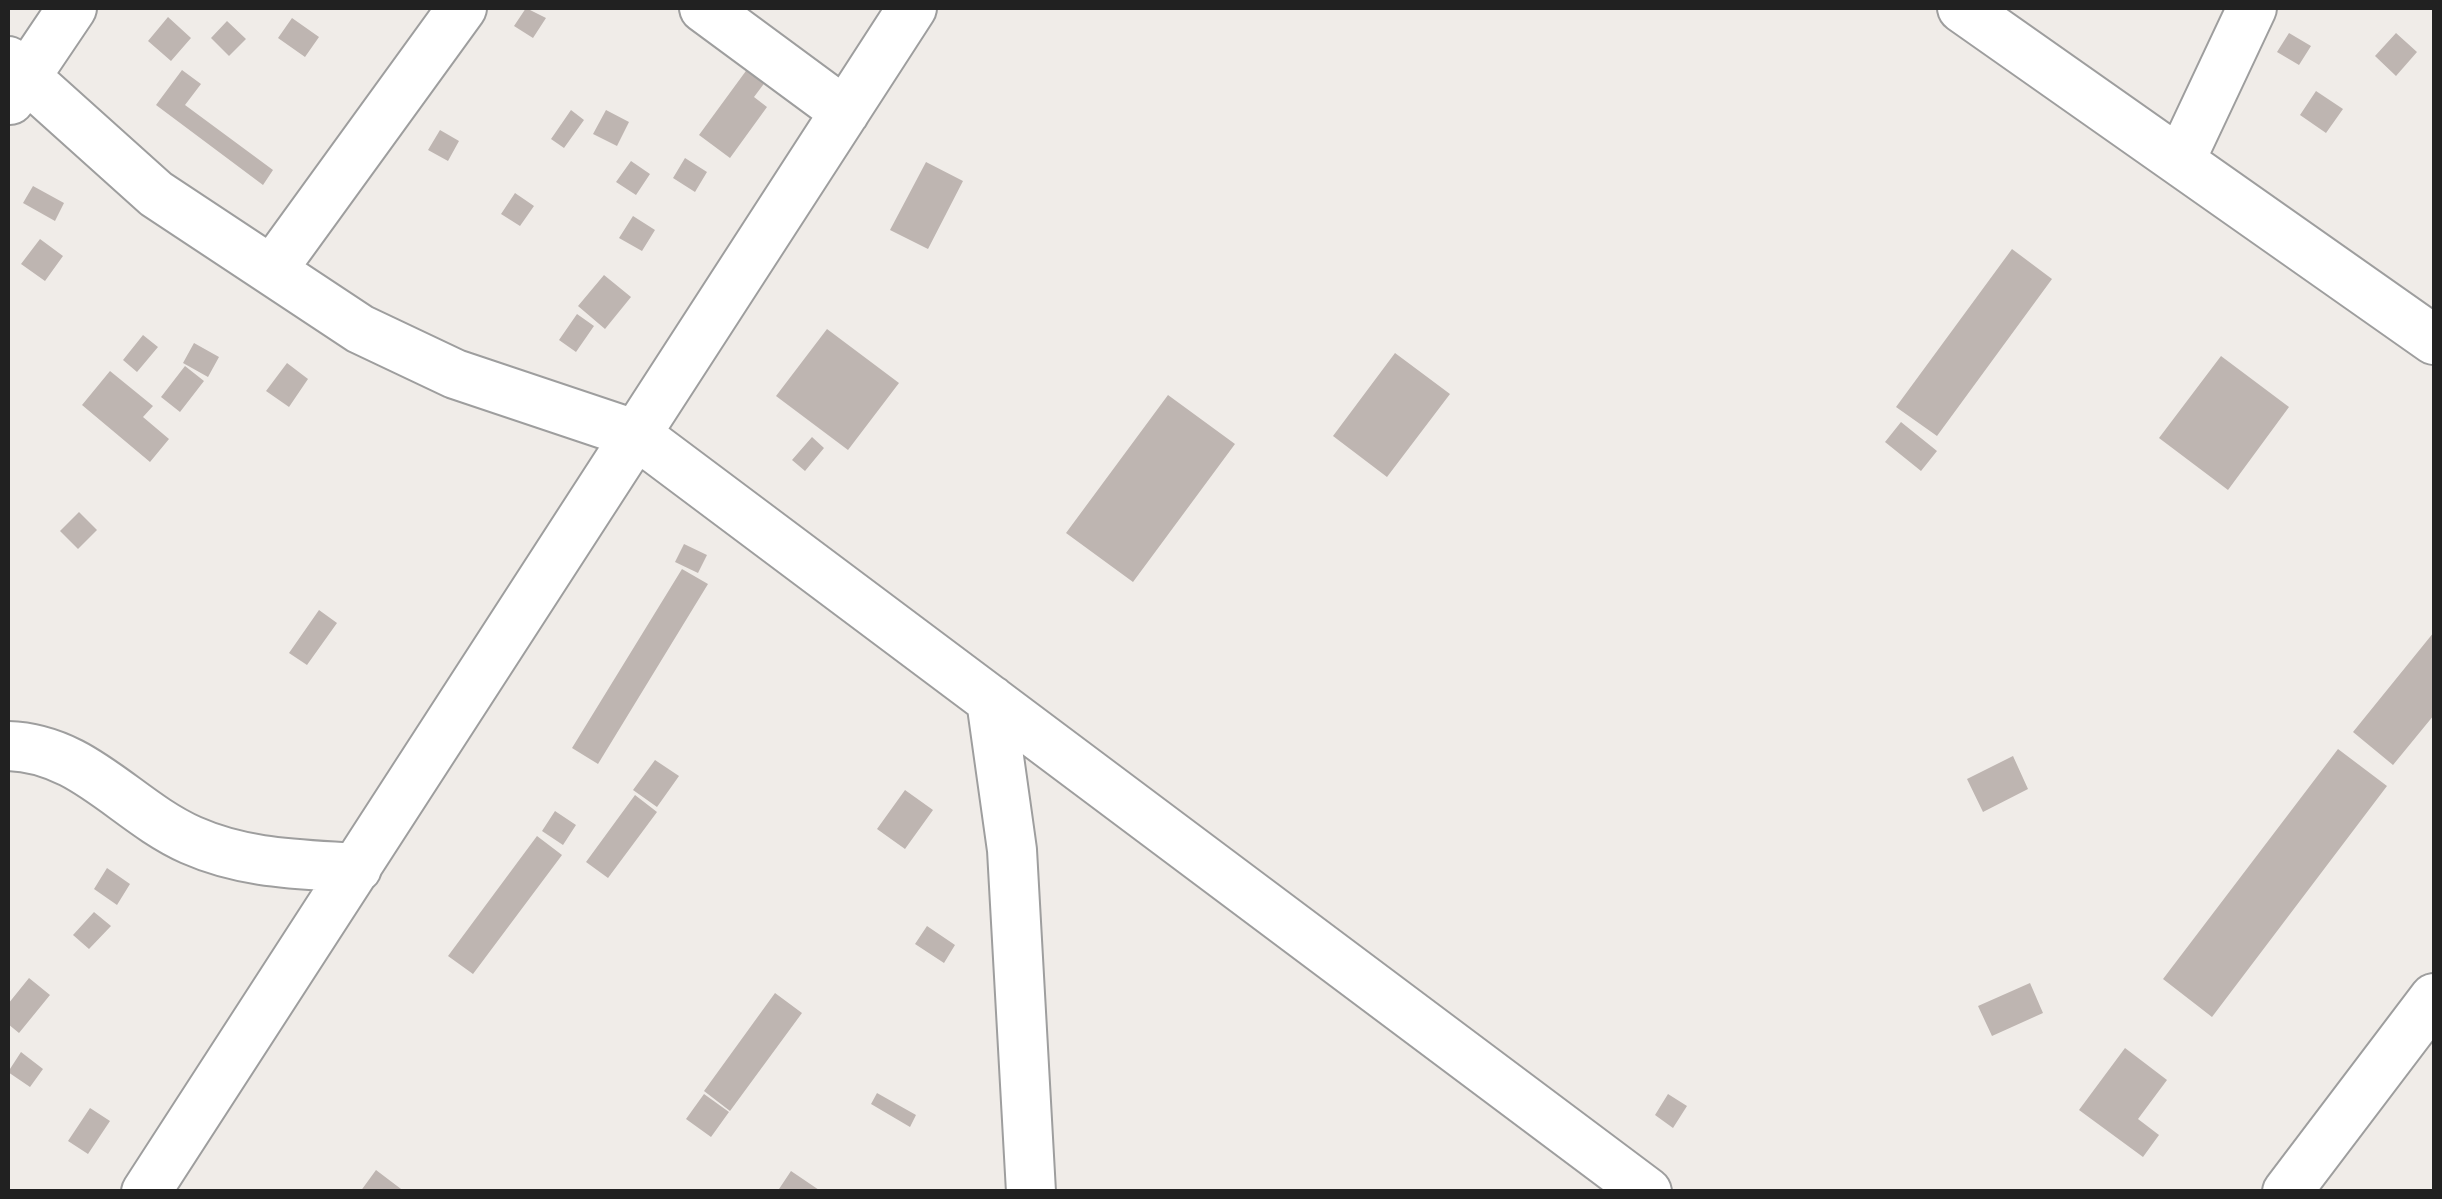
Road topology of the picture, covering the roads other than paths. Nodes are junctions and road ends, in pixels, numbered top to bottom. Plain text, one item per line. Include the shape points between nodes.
1 (72, 8) edge
2 (462, 8) edge
3 (704, 8) edge
4 (912, 8) edge
5 (1962, 8) edge
6 (2252, 8) edge
7 (13, 80) edge
8 (845, 112) junction
9 (2180, 161) junction
10 (272, 270) junction
11 (2431, 331) edge
12 (637, 435) junction
13 (992, 700) junction
14 (8, 746) edge
15 (357, 868) junction
16 (2434, 998) edge
17 (146, 1192) edge
18 (1031, 1192) edge
19 (1647, 1192) edge
20 (2287, 1192) edge

1 - 7 street
2 - 10 street
3 - 8 street
4 - 8 street
5 - 9 street
6 - 9 street
7 - 10 street via 156,194
8 - 12 street
9 - 11 street
10 - 12 street via 360,329 456,374
12 - 13 street
12 - 15 street
13 - 18 street via 1012,850
13 - 19 street
14 - 15 street via 66,757 188,839 251,862
15 - 17 street
16 - 20 street

